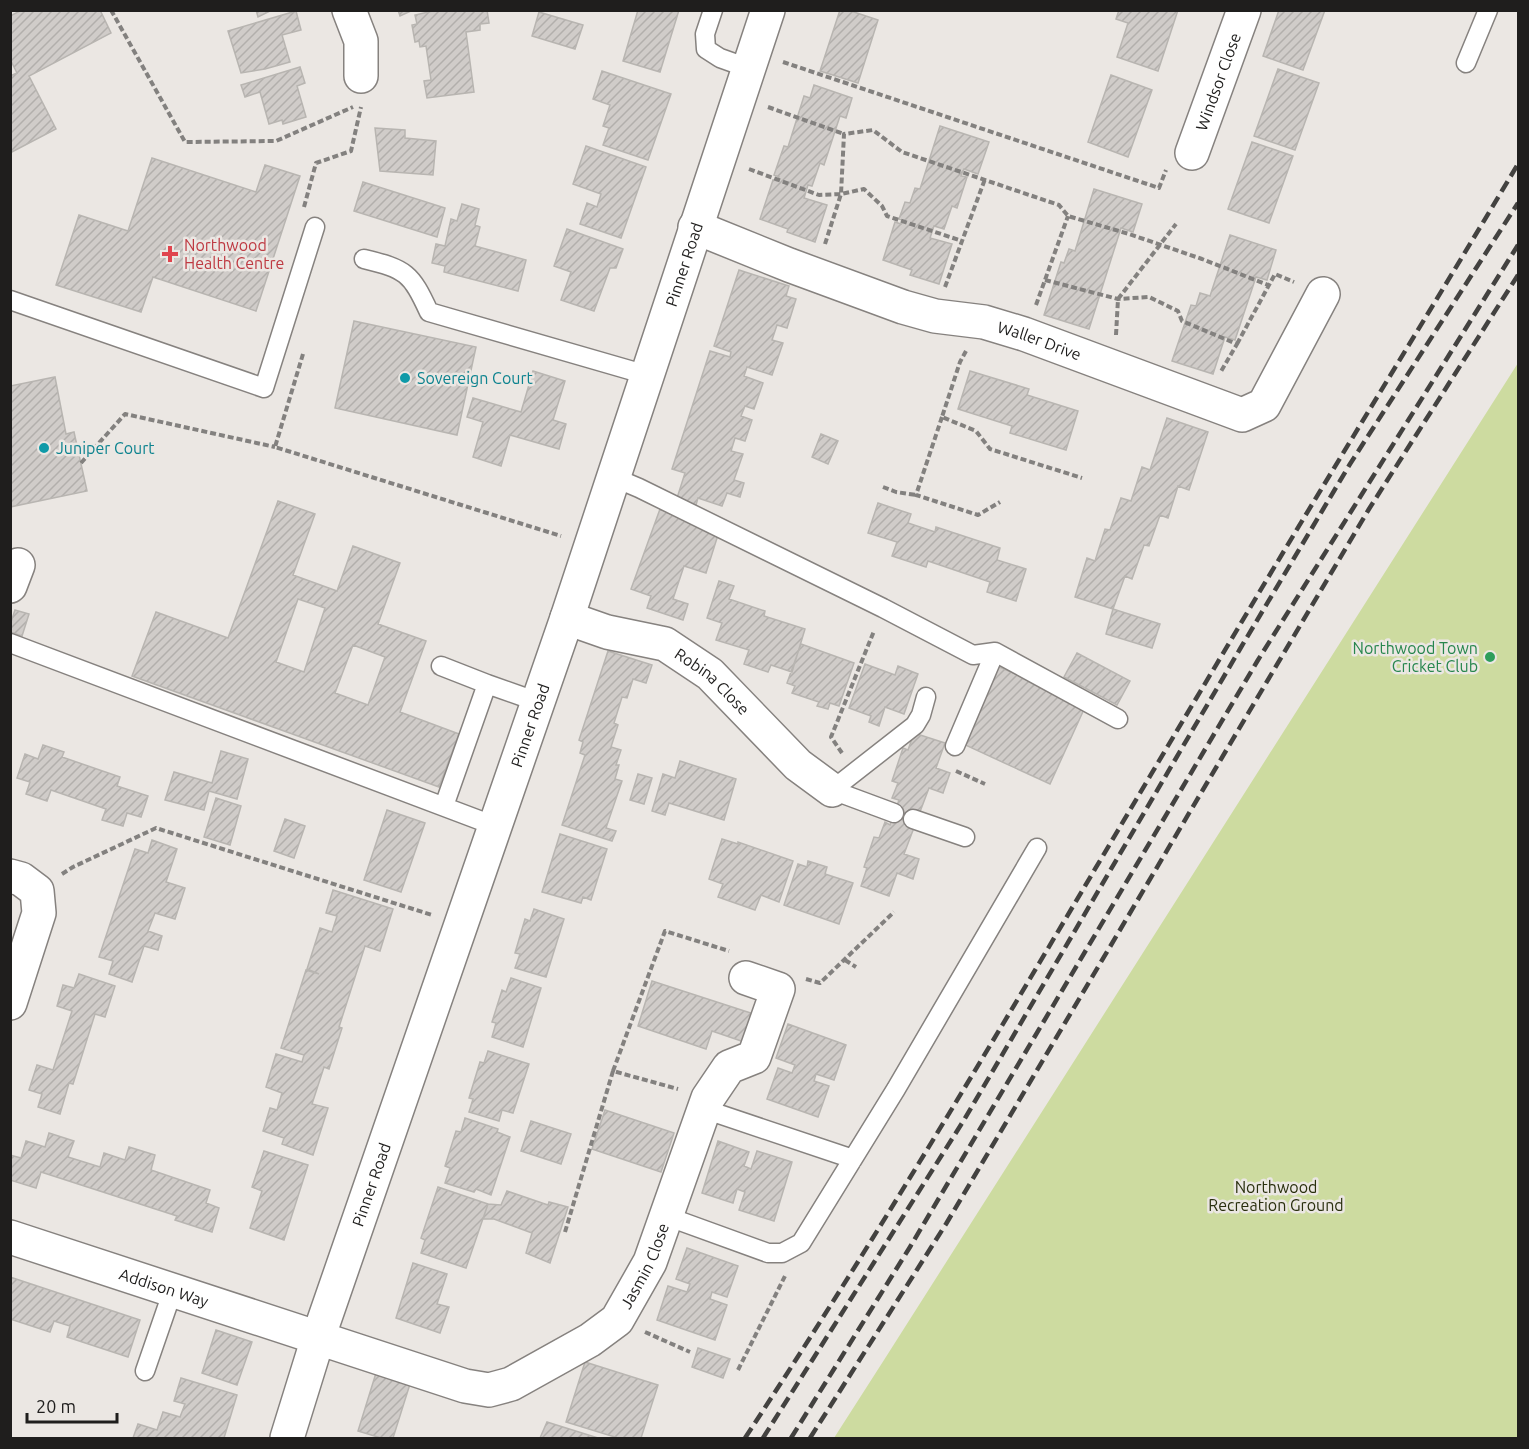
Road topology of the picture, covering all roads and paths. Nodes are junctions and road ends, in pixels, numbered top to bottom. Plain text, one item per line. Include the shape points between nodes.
1 (111, 10) edge
2 (349, 10) edge
3 (713, 10) edge
4 (768, 10) edge
5 (1244, 10) edge
6 (1488, 10) edge
7 (1466, 63) dead end
8 (747, 72) junction
9 (361, 76) dead end
10 (844, 134) junction
11 (1192, 153) joint
12 (719, 158) junction
13 (985, 179) junction
14 (841, 194) junction
15 (1068, 216) junction
16 (1176, 224) dead end
17 (315, 227) joint
18 (695, 227) junction
19 (963, 241) junction
20 (1161, 246) junction
21 (364, 259) dead end
22 (815, 274) junction
23 (1045, 280) junction
24 (1268, 285) junction
25 (1323, 294) joint
26 (1118, 299) junction
27 (10, 300) edge
28 (935, 316) junction
29 (984, 322) junction
30 (1024, 334) junction
31 (1237, 344) junction
32 (303, 354) dead end
33 (1112, 366) junction
34 (647, 375) junction
35 (1203, 400) junction
36 (942, 417) junction
37 (275, 447) junction
38 (81, 463) dead end
39 (613, 477) junction
40 (1082, 478) dead end
41 (883, 487) dead end
42 (916, 495) junction
43 (1000, 502) dead end
44 (591, 545) junction
45 (883, 608) junction
46 (567, 618) junction
47 (10, 643) edge
48 (995, 652) junction
49 (441, 666) dead end
50 (488, 684) junction
51 (926, 697) dead end
52 (538, 702) junction
53 (1118, 719) dead end
54 (955, 746) dead end
55 (844, 782) junction
56 (444, 806) junction
57 (894, 813) dead end
58 (913, 819) dead end
59 (495, 826) junction
60 (965, 837) dead end
61 (1037, 848) dead end
62 (24, 883) edge
63 (462, 924) junction
64 (845, 960) dead end
65 (740, 965) joint
66 (856, 967) dead end
67 (10, 1003) edge
68 (613, 1071) junction
69 (706, 1103) junction
70 (853, 1159) junction
71 (666, 1216) junction
72 (565, 1233) dead end
73 (10, 1237) edge
74 (801, 1244) junction
75 (173, 1290) junction
76 (617, 1320) junction
77 (318, 1338) junction
78 (690, 1352) dead end
79 (738, 1370) dead end
80 (146, 1371) dead end
81 (287, 1438) edge

1 - 17 path via 185,142 276,141 362,104 351,151 316,163 299,222
2 - 9 street via 361,41
3 - 8 lane via 705,34 706,49
4 - 8 street, Pinner Road
5 - 11 street, Windsor Close
6 - 7 lane
8 - 10 path
8 - 11 path via 1159,188 1172,156
8 - 12 street, Pinner Road
10 - 13 path via 873,130 902,152
10 - 14 path
12 - 14 path via 819,195
12 - 18 street, Pinner Road
13 - 15 path via 1059,205
13 - 19 path
14 - 19 path via 864,189 887,216
14 - 22 path
15 - 20 path
15 - 23 path
16 - 20 path
17 - 27 lane via 264,388
18 - 22 street, Waller Drive
18 - 34 street, Pinner Road
19 - 28 path
20 - 24 path
20 - 26 path
21 - 34 lane via 395,266 416,284 429,312
22 - 28 street, Waller Drive
23 - 26 path
23 - 30 path
24 - 25 path via 1275,274
24 - 31 path
25 - 35 street, Waller Drive via 1264,405 1242,415
26 - 31 path via 1149,297 1178,311 1182,321
26 - 33 path
28 - 29 street, Waller Drive
29 - 30 street, Waller Drive
29 - 36 path via 960,362
30 - 33 street, Waller Drive
31 - 35 path
32 - 37 path
33 - 35 street, Waller Drive
34 - 39 street, Pinner Road
36 - 40 path via 976,431 990,449
36 - 42 path
37 - 38 path via 125,414
37 - 44 path
39 - 44 street, Pinner Road
39 - 45 lane
41 - 42 path
42 - 43 path via 978,515
44 - 46 street, Pinner Road
45 - 48 lane via 973,655
45 - 55 path via 831,737
46 - 52 street, Pinner Road
46 - 55 street, Robina Close via 607,632 665,644 710,674 798,765
47 - 56 lane
48 - 53 lane
48 - 54 lane
49 - 50 lane
50 - 52 lane
50 - 56 lane
51 - 55 lane via 915,725
52 - 59 street, Pinner Road
55 - 57 lane
56 - 59 lane
58 - 60 lane
59 - 63 street, Pinner Road
61 - 70 lane
62 - 63 path via 73,867 156,828
62 - 67 street via 39,913
63 - 77 street, Pinner Road
64 - 66 path
65 - 68 path via 665,931
65 - 69 street, Jasmin Close via 778,989 754,1057 729,1067
68 - 69 path
68 - 72 path
69 - 70 lane
69 - 71 street, Jasmin Close
70 - 74 lane
71 - 74 lane via 768,1253 782,1253
71 - 76 street, Jasmin Close via 650,1262
73 - 75 street, Addison Way
74 - 79 path
75 - 77 street, Addison Way
75 - 80 lane
76 - 77 street, Jasmin Close via 590,1340 511,1384 489,1389 465,1386
76 - 78 path
77 - 81 street, Pinner Road

